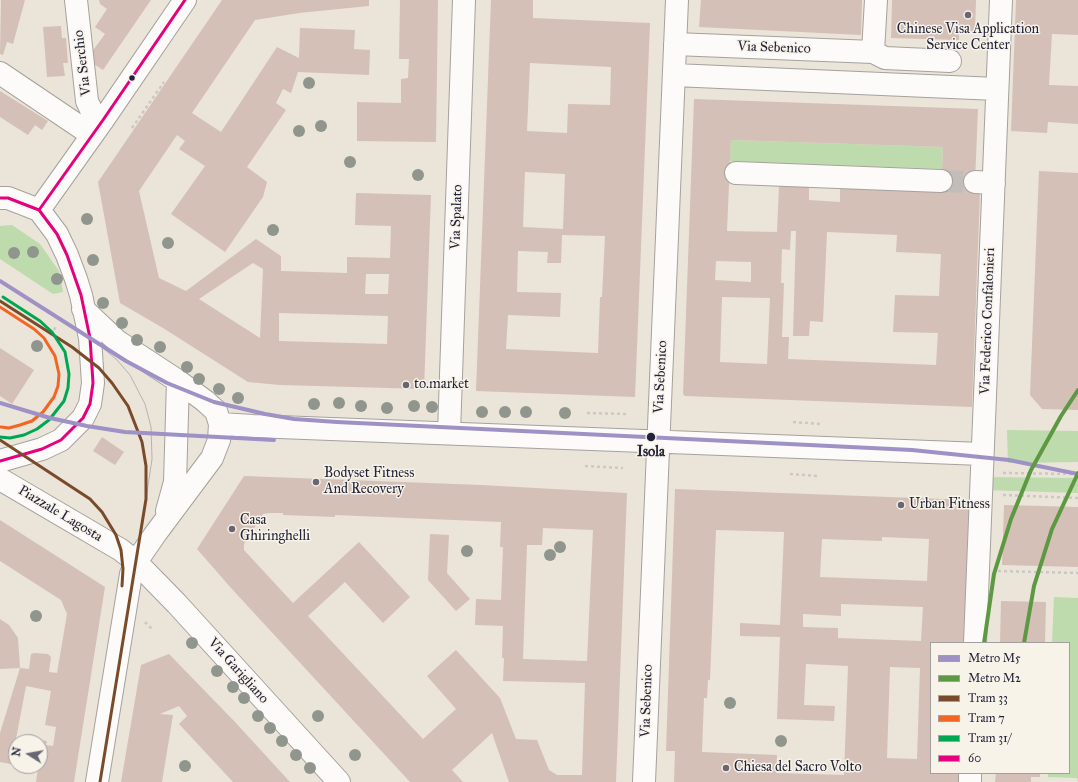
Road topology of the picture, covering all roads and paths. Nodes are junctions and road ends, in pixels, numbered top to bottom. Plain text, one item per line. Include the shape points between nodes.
1 (76, 0) edge
2 (185, 0) edge
3 (464, 0) edge
4 (677, 0) edge
5 (876, 0) edge
6 (1001, 0) edge
7 (675, 44) junction
8 (873, 52) junction
9 (950, 62) dead end
10 (0, 73) edge
11 (674, 75) junction
12 (164, 82) dead end
13 (997, 89) junction
14 (97, 128) junction
15 (132, 128) dead end
16 (736, 173) dead end
17 (941, 181) tunnel mouth
18 (0, 198) edge
19 (39, 210) junction
20 (83, 309) junction
21 (56, 326) dead end
22 (54, 330) dead end
23 (178, 381) junction
24 (587, 413) dead end
25 (626, 414) dead end
26 (793, 422) dead end
27 (220, 424) junction
28 (821, 424) dead end
29 (449, 433) junction
30 (658, 442) junction
31 (0, 461) edge
32 (982, 463) junction
33 (585, 466) dead end
34 (623, 468) dead end
35 (790, 474) dead end
36 (1078, 474) edge
37 (818, 476) dead end
38 (0, 478) edge
39 (998, 495) dead end
40 (1078, 498) edge
41 (165, 520) junction
42 (136, 562) junction
43 (978, 570) junction
44 (1078, 573) edge
45 (975, 642) edge
46 (96, 782) edge
47 (339, 782) edge
48 (644, 782) edge

1 - 14 street, Via Serchio via 87,101
2 - 14 street
3 - 29 street, Via Spalato
4 - 7 street, Via Sebenico
5 - 8 street
6 - 13 street, Via Federico Confalonieri
7 - 8 street, Via Sebenico
7 - 11 street, Via Sebenico
8 - 9 street, Via Sebenico via 885,58
10 - 14 street
11 - 13 street
11 - 30 street, Via Sebenico
12 - 15 path
13 - 32 street, Via Federico Confalonieri via 984,182
14 - 19 street
16 - 17 street
18 - 19 street via 8,198
19 - 20 street via 57,234 67,255 76,278
20 - 23 street via 117,341
20 - 31 street via 90,338 92,383 90,404 83,418 61,440 42,449
21 - 22 path
23 - 27 street via 216,411
23 - 41 street via 174,482
24 - 25 path
26 - 28 path
27 - 29 street
27 - 41 street via 219,440 212,458
29 - 30 street
30 - 32 street
30 - 48 street, Via Sebenico
32 - 36 path
32 - 43 street, Via Federico Confalonieri
33 - 34 path
35 - 37 path
38 - 42 street, Piazzale Lagosta via 121,550
39 - 40 path
41 - 42 street
42 - 46 street via 131,574
42 - 47 street, Via Garigliano
43 - 44 path
43 - 45 street, Via Federico Confalonieri

